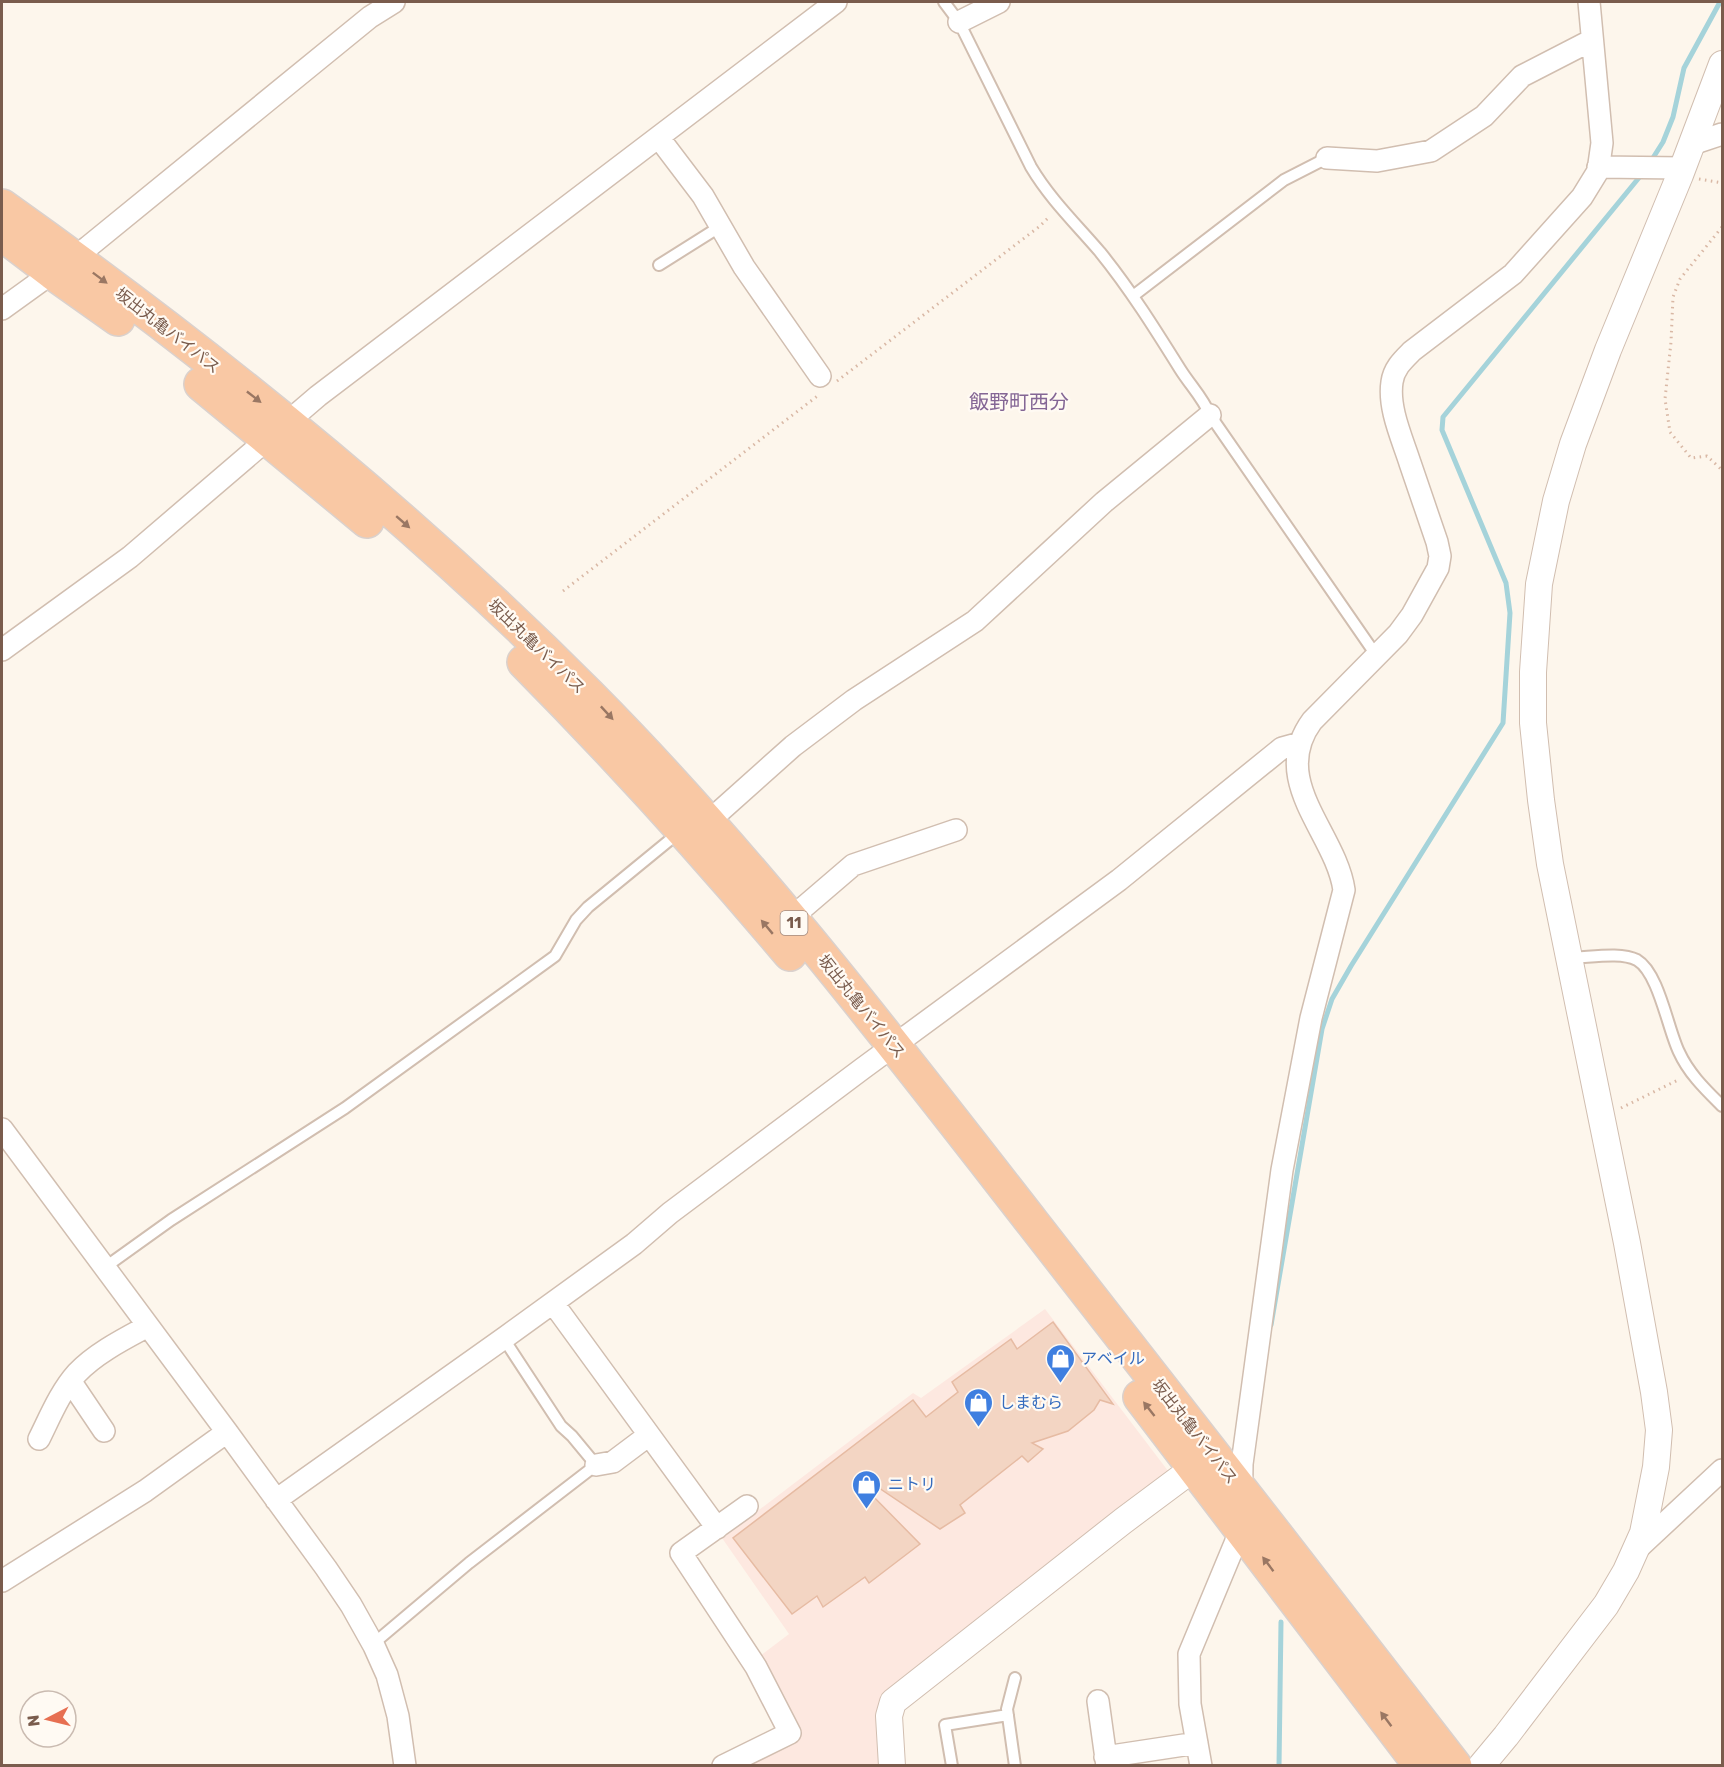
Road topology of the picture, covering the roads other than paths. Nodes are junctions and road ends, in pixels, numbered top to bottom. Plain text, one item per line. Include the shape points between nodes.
1 (393, 2) edge
2 (836, 2) edge
3 (944, 2) edge
4 (999, 2) edge
5 (1589, 2) edge
6 (959, 22) junction
7 (1592, 40) junction
8 (1722, 64) edge
9 (1722, 135) edge
10 (659, 138) junction
11 (1692, 144) junction
12 (1327, 159) joint
13 (1599, 167) junction
14 (1661, 167) junction
15 (2, 206) edge
16 (721, 226) junction
17 (2, 234) edge
18 (659, 265) dead end
19 (63, 266) junction
20 (1133, 296) junction
21 (2, 309) edge
22 (827, 383) road end
23 (1210, 415) junction
24 (277, 431) junction
25 (2, 650) edge
26 (1376, 655) junction
27 (1300, 743) junction
28 (687, 829) junction
29 (956, 830) dead end
30 (793, 922) junction
31 (1568, 958) junction
32 (886, 1052) junction
33 (1722, 1106) edge
34 (2, 1129) edge
35 (104, 1268) junction
36 (553, 1303) junction
37 (148, 1326) junction
38 (504, 1339) junction
39 (71, 1382) junction
40 (104, 1431) dead end
41 (227, 1432) junction
42 (649, 1435) junction
43 (39, 1439) dead end
44 (596, 1465) junction
45 (1194, 1468) junction
46 (1722, 1470) edge
47 (1242, 1491) junction
48 (276, 1500) junction
49 (747, 1506) dead end
50 (717, 1528) junction
51 (1241, 1529) junction
52 (1634, 1552) junction
53 (2, 1581) edge
54 (373, 1644) junction
55 (1015, 1678) dead end
56 (1098, 1701) dead end
57 (1008, 1715) junction
58 (1197, 1743) junction
59 (1106, 1761) edge
60 (405, 1766) edge
61 (723, 1766) edge
62 (892, 1766) edge
63 (952, 1766) edge
64 (1016, 1766) edge
65 (1201, 1766) edge
66 (1421, 1766) edge
67 (1455, 1766) edge
68 (1481, 1766) edge

1 - 19 street
2 - 10 street
3 - 6 lane
4 - 6 street
5 - 7 street
6 - 20 lane via 1044,189
7 - 12 street via 1522,76 1484,116 1431,151 1377,161
7 - 13 street via 1602,143
8 - 11 street
9 - 11 street
10 - 16 street
10 - 24 street
11 - 14 street
12 - 20 lane via 1284,180
13 - 14 street
13 - 26 street via 1582,197 1513,274 1412,351 1395,371 1391,389 1398,425 1440,556 1432,581 1412,615
14 - 31 street via 1608,350 1556,501 1539,584 1533,723 1550,864
15 - 19 highway, 坂出丸亀バイパス / 11
16 - 18 lane
16 - 22 street via 744,267
17 - 19 highway, 坂出丸亀バイパス / 11
19 - 21 street
19 - 24 highway, 坂出丸亀バイパス / 11 via 117,318
20 - 23 lane
23 - 26 lane
23 - 28 street via 1104,502 975,621 854,700 793,746 718,813
24 - 25 street via 130,557
24 - 28 highway, 坂出丸亀バイパス / 11 via 519,658
26 - 27 street via 1312,721
27 - 32 street via 1282,748 1119,880
27 - 47 street via 1300,784 1344,890 1311,1018 1282,1170 1242,1464
28 - 30 highway, 坂出丸亀バイパス / 11
32 -> 28 highway, 坂出丸亀バイパス / 11
28 - 35 lane via 588,907 555,956 345,1108
29 - 30 street via 853,865 804,907
30 - 32 highway, 坂出丸亀バイパス / 11
31 - 33 lane via 1619,955 1638,960 1648,971 1691,1073
31 - 52 street via 1627,1243 1659,1430 1651,1500
32 - 36 street
45 -> 32 highway, 坂出丸亀バイパス / 11
32 - 47 highway, 坂出丸亀バイパス / 11
34 - 35 street
35 - 37 street
36 - 38 street
36 - 42 street
37 - 39 street via 110,1348
37 - 41 street
38 - 44 lane via 561,1426
38 - 48 street
39 - 40 street
39 - 43 street
41 - 48 street
41 - 53 street via 145,1491
42 - 44 street via 613,1462
42 - 50 street
44 - 54 lane
45 - 51 highway, 坂出丸亀バイパス / 11
45 - 62 street via 893,1702 889,1716
46 - 52 street
47 - 51 street
47 - 67 highway, 坂出丸亀バイパス / 11
48 - 54 street via 326,1568
49 - 50 street
50 - 61 street via 681,1553 756,1667 790,1733
51 - 58 street via 1189,1654 1190,1704
66 -> 51 highway, 坂出丸亀バイパス / 11
52 - 68 street via 1606,1605
54 - 60 street via 387,1675
55 - 57 lane
56 - 59 street
57 - 63 lane via 945,1725
57 - 64 lane
58 - 59 street
58 - 65 street

